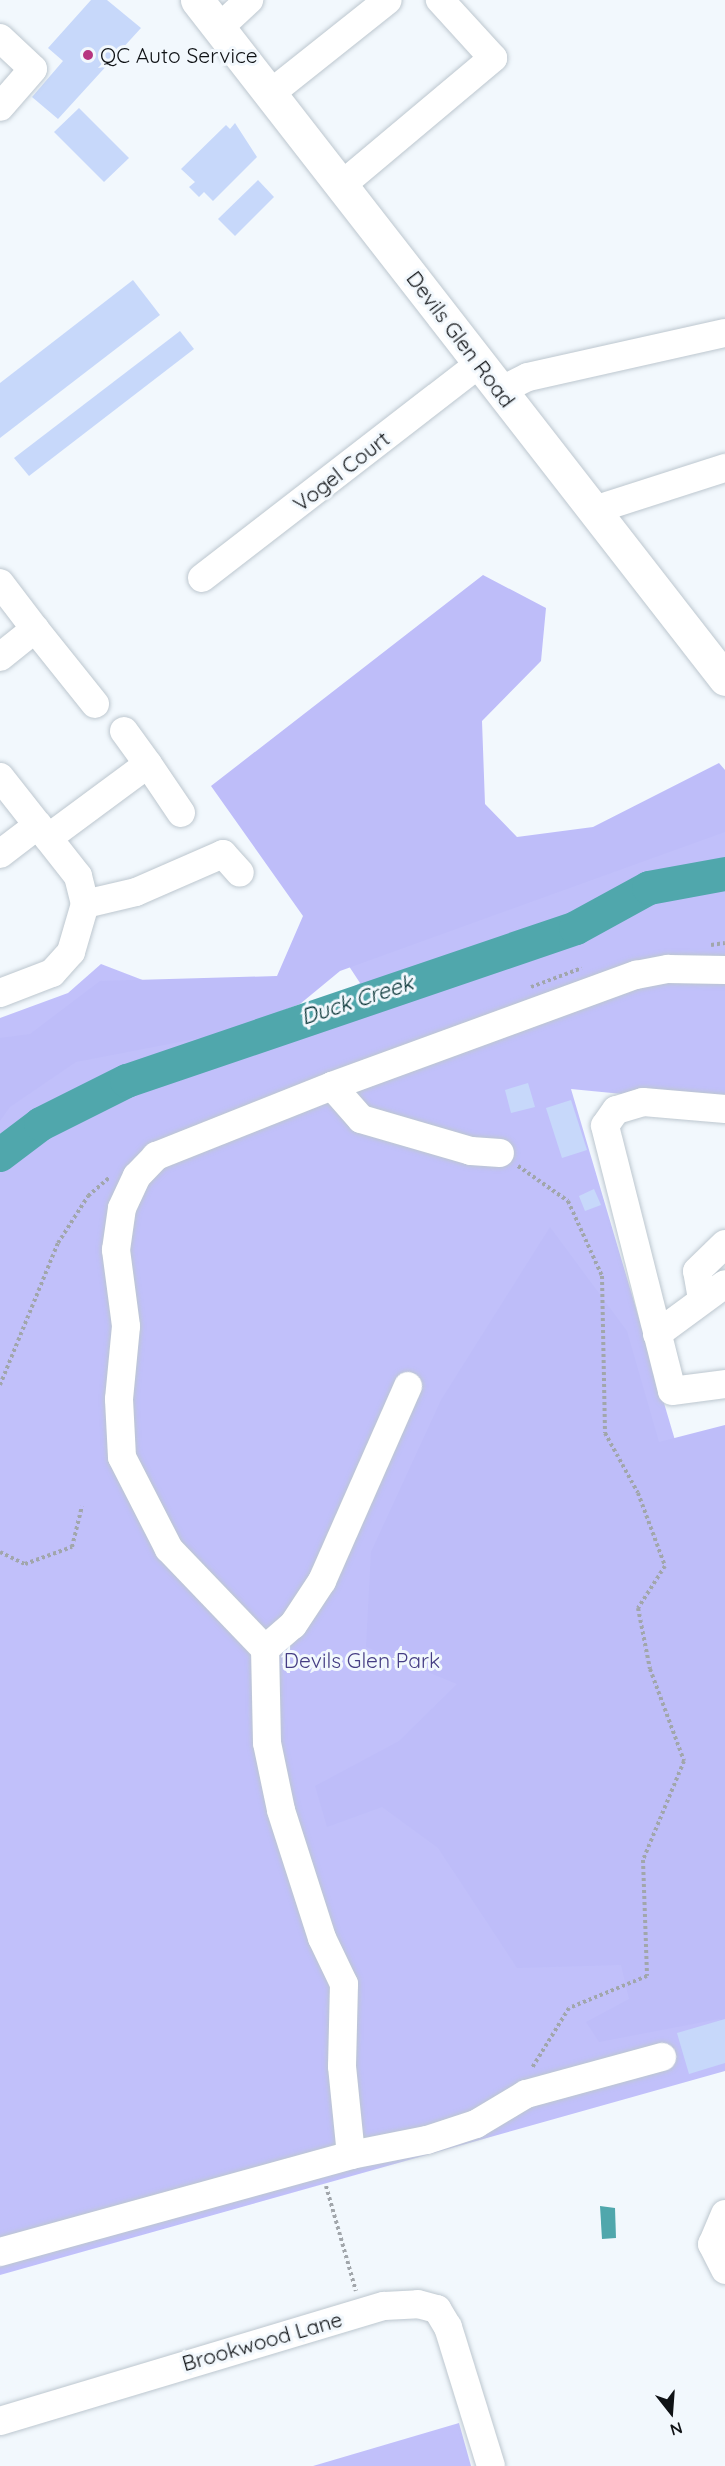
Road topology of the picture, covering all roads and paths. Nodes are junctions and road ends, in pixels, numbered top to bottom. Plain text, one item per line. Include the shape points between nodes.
1 (197, 0) edge
2 (249, 0) edge
3 (388, 0) edge
4 (440, 0) edge
5 (220, 27) junction
6 (0, 38) edge
7 (271, 93) junction
8 (0, 107) edge
9 (343, 184) junction
10 (725, 333) edge
11 (479, 364) junction
12 (500, 391) junction
13 (725, 468) edge
14 (594, 510) junction
15 (202, 578) dead end
16 (0, 583) edge
17 (35, 629) junction
18 (0, 657) edge
19 (725, 679) edge
20 (95, 704) dead end
21 (123, 731) dead end
22 (148, 764) junction
23 (0, 777) edge
24 (181, 813) dead end
25 (43, 832) junction
26 (0, 854) edge
27 (240, 873) dead end
28 (85, 903) junction
29 (725, 970) edge
30 (0, 993) edge
31 (332, 1086) junction
32 (725, 1109) edge
33 (500, 1153) joint
34 (725, 1244) edge
35 (714, 1291) edge
36 (657, 1334) junction
37 (725, 1384) edge
38 (408, 1386) dead end
39 (81, 1506) dead end
40 (0, 1552) edge
41 (265, 1649) junction
42 (662, 2057) dead end
43 (526, 2094) junction
44 (351, 2155) junction
45 (320, 2163) junction
46 (725, 2214) edge
47 (0, 2252) edge
48 (725, 2270) edge
49 (362, 2312) junction
50 (8, 2418) edge
51 (491, 2466) edge

1 - 5 main road, Devils Glen Road
2 - 5 street
3 - 7 street
4 - 9 street via 493,58
5 - 7 main road, Devils Glen Road
6 - 8 street via 33,69
7 - 9 main road, Devils Glen Road
9 - 11 main road, Devils Glen Road
10 - 12 street via 528,377
11 - 12 main road, Devils Glen Road
11 - 15 street, Vogel Court
12 - 14 main road, Devils Glen Road
13 - 14 street
14 - 19 main road, Devils Glen Road
16 - 17 street
17 - 18 street
17 - 20 street
21 - 22 street
22 - 24 street
22 - 25 street
23 - 25 street
25 - 26 street
25 - 28 street via 78,876
27 - 28 street via 223,854 136,892
28 - 30 street via 71,952 52,973
29 - 31 street via 668,969 636,975
31 - 33 street via 362,1119 471,1151
31 - 41 street via 156,1156 136,1176 122,1208 116,1250 126,1326 119,1399 122,1457 169,1549
32 - 36 street via 643,1102 616,1110 605,1126
33 - 43 path via 568,1201 602,1276 605,1433 638,1492 665,1566 638,1608 650,1669 684,1761 643,1860 647,1976 569,2008 535,2056
34 - 35 street via 698,1270
35 - 36 street
36 - 37 street via 672,1391
38 - 41 street via 322,1581 293,1625
39 - 40 path via 72,1547 25,1564
41 - 44 street via 267,1743 281,1810 322,1938 344,1984 342,2067
42 - 43 street
43 - 44 street via 476,2124
44 - 45 street
45 - 47 street
45 - 49 path
46 - 48 street via 712,2244
49 - 50 street, Brookwood Lane
49 - 51 street, Brookwood Lane via 418,2304 437,2310 466,2379

